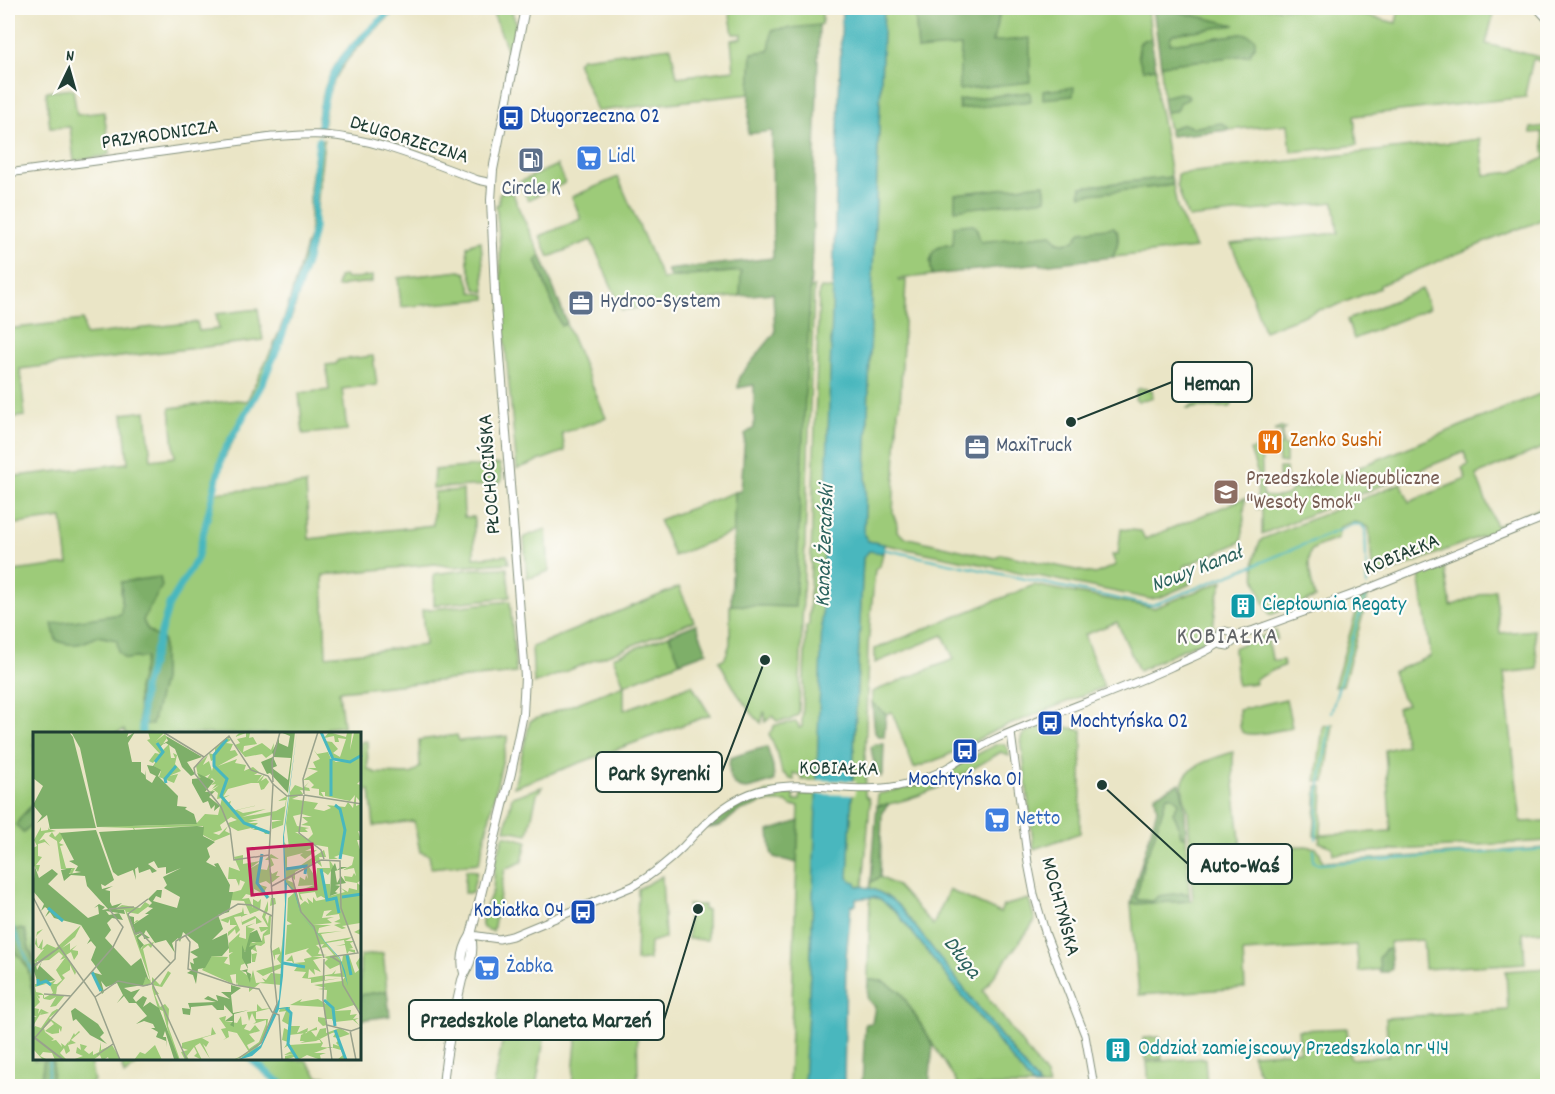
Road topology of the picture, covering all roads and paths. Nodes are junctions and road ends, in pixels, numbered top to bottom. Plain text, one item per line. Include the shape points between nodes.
1 (525, 8) edge
2 (1537, 8) edge
3 (1548, 20) edge
4 (316, 134) joint
5 (8, 173) edge
6 (492, 183) junction
7 (1548, 516) edge
8 (1011, 733) junction
9 (471, 935) junction
10 (443, 1086) edge
11 (1094, 1086) edge

1 - 6 main road, PŁOCHOCIŃSKA
2 - 3 street
4 - 5 street, PRZYRODNICZA
4 - 6 street, DŁUGORZECZNA via 373,144
6 - 9 main road, PŁOCHOCIŃSKA via 495,292 525,677 523,714 511,773
7 - 8 street, KOBIAŁKA via 1254,630 1234,636 1221,632 1220,643 1199,656
8 - 9 street, KOBIAŁKA via 927,778 894,787 781,787 748,794 714,814 642,881 506,938
8 - 11 street, MOCHTYŃSKA via 1034,894 1084,1035
9 - 10 main road, PŁOCHOCIŃSKA via 465,948

